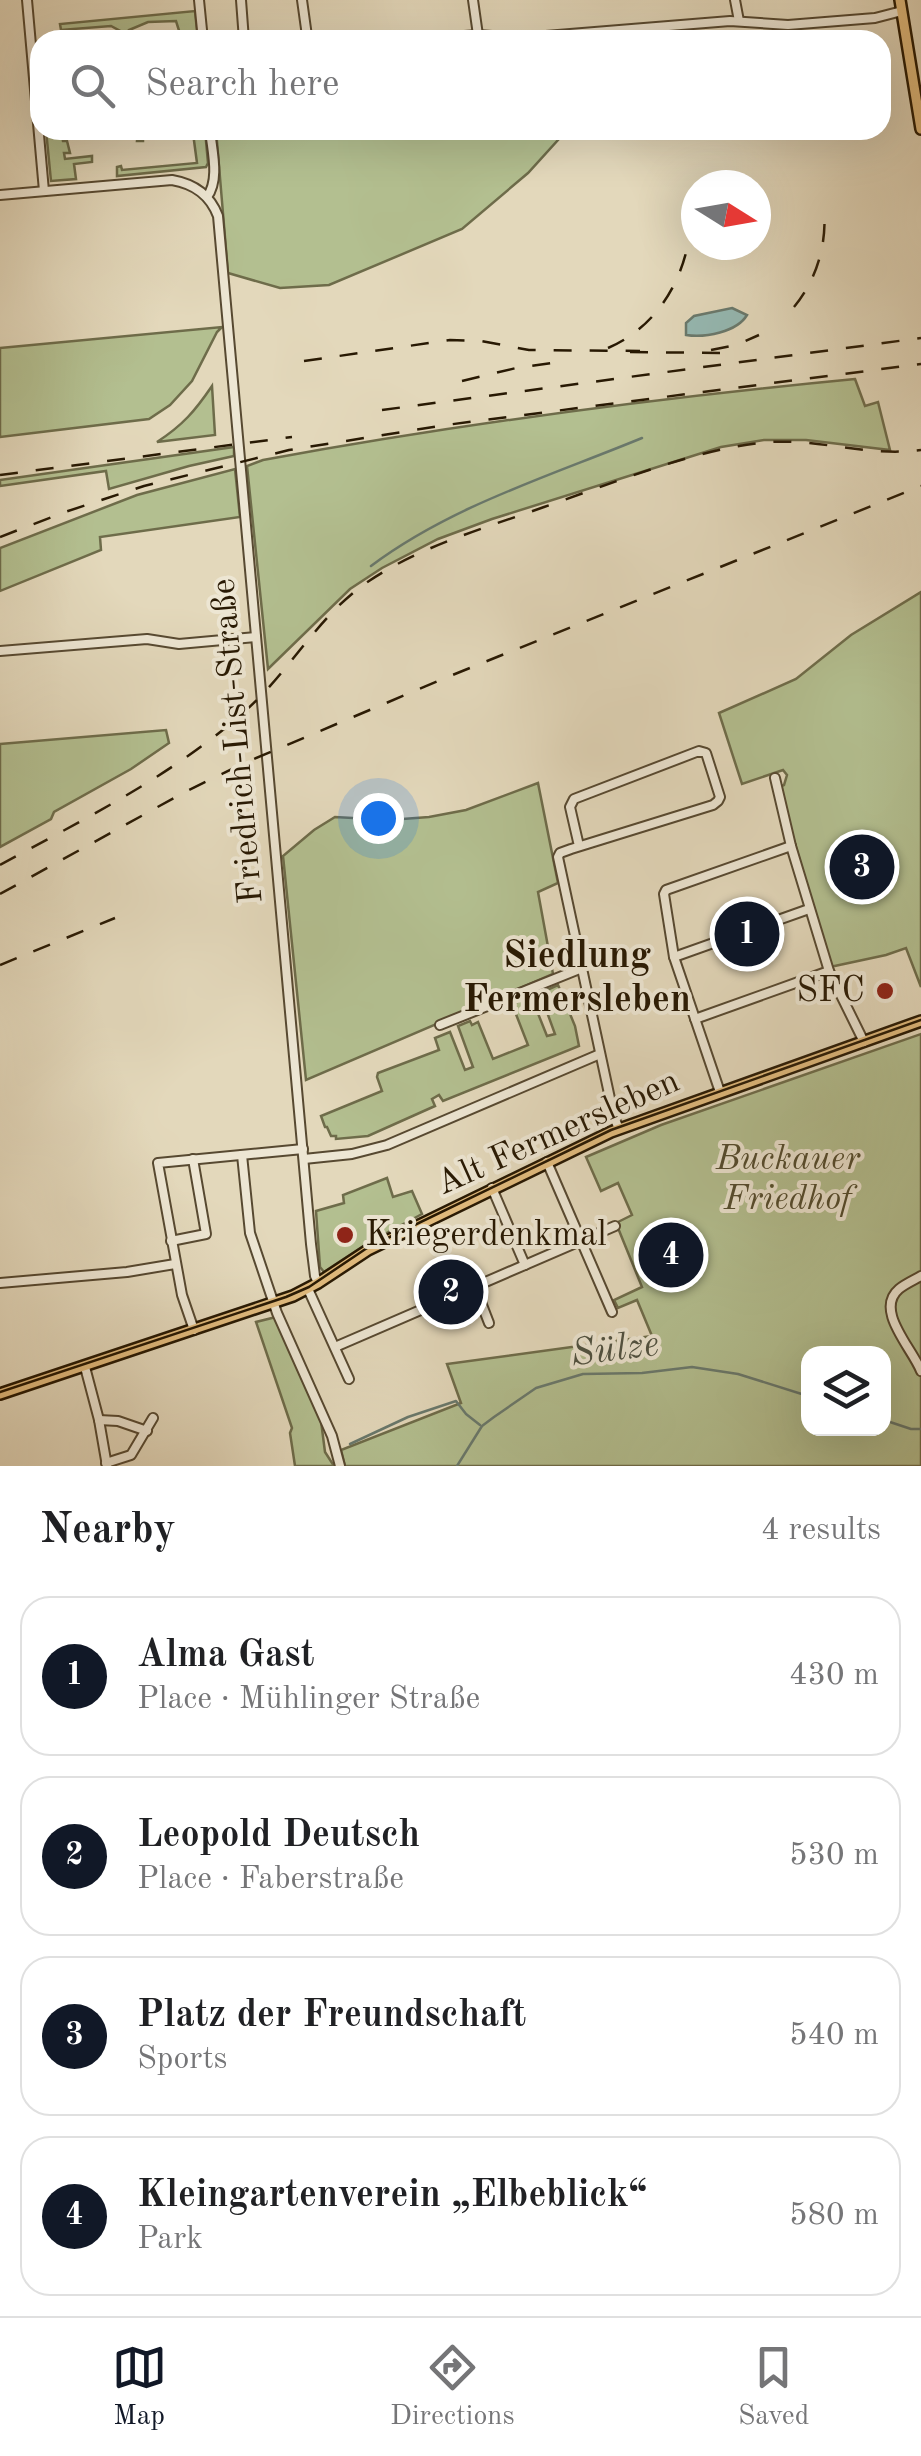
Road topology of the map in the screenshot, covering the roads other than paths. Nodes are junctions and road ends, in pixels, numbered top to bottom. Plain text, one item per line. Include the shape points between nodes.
1 (26, 0) edge
2 (199, 0) edge
3 (241, 0) edge
4 (302, 0) edge
5 (474, 0) edge
6 (735, 0) edge
7 (900, 0) edge
8 (902, 12) junction
9 (739, 21) junction
10 (202, 30) edge
11 (243, 30) edge
12 (307, 30) edge
13 (477, 30) edge
14 (628, 30) edge
15 (30, 42) edge
16 (921, 129) edge
17 (39, 140) edge
18 (211, 140) edge
19 (44, 191) junction
20 (0, 195) edge
21 (207, 196) junction
22 (256, 638) junction
23 (0, 651) edge
24 (774, 778) dead end
25 (791, 846) junction
26 (575, 848) junction
27 (809, 909) junction
28 (674, 957) junction
29 (582, 968) junction
30 (829, 971) junction
31 (695, 1019) junction
32 (921, 1021) edge
33 (440, 1026) dead end
34 (864, 1042) junction
35 (600, 1054) junction
36 (720, 1092) junction
37 (619, 1128) junction
38 (304, 1154) junction
39 (242, 1155) junction
40 (193, 1159) junction
41 (547, 1162) junction
42 (492, 1188) junction
43 (614, 1226) dead end
44 (582, 1240) junction
45 (171, 1241) junction
46 (175, 1264) junction
47 (525, 1265) junction
48 (921, 1276) edge
49 (0, 1283) edge
50 (313, 1286) junction
51 (474, 1287) junction
52 (274, 1303) junction
53 (612, 1312) dead end
54 (490, 1323) dead end
55 (194, 1330) junction
56 (335, 1348) junction
57 (85, 1366) junction
58 (921, 1371) edge
59 (349, 1379) dead end
60 (0, 1394) edge
61 (153, 1418) dead end
62 (100, 1420) junction
63 (146, 1431) junction
64 (107, 1464) edge
65 (340, 1466) edge

1 - 15 street
2 - 10 street
3 - 11 street
4 - 12 street
5 - 13 street
6 - 9 street
7 - 8 main road
8 - 9 street via 788,25
8 - 16 main road
9 - 14 street
17 - 19 street
18 - 21 street via 214,178
19 - 20 street
19 - 21 street via 172,180
21 - 22 street, Friedrich-List-Straße via 220,224
22 - 23 street
22 - 38 street, Friedrich-List-Straße
24 - 25 street
25 - 27 street
25 - 28 street via 665,892
26 - 26 street via 718,802 706,753 698,750 574,799
26 - 29 street via 558,858
27 - 28 street
27 - 30 street
28 - 31 street
29 - 33 street
29 - 35 street
30 - 31 street
30 - 34 street
31 - 36 street
32 - 34 main road, Alt Fermersleben
34 - 36 main road, Alt Fermersleben
35 - 37 street
35 - 38 street via 387,1145 352,1154
36 - 37 main road, Alt Fermersleben
37 - 41 main road, Alt Fermersleben
38 - 39 street
38 - 50 street, Friedrich-List-Straße
39 - 40 street
39 - 52 street via 250,1233
40 - 45 street via 206,1234
40 - 45 street via 158,1162
41 - 42 main road, Alt Fermersleben
41 - 44 street
42 - 47 street
42 - 50 main road, Alt Fermersleben via 368,1250
43 - 44 street
44 - 47 street
44 - 53 street
45 - 46 street
46 - 49 street
46 - 55 street
47 - 51 street
48 - 58 street via 896,1290 890,1306
50 - 52 main road, Alt Fermersleben
50 - 56 street, Friedrich-List-Straße
51 - 54 street
51 - 56 street
52 - 55 main road, Alt Fermersleben
52 - 65 street
55 - 57 main road, Alt Fermersleben
56 - 59 street, Friedrich-List-Straße
57 - 60 main road, Alt Fermersleben
57 - 62 street
61 - 63 street
62 - 63 street
62 - 64 street
63 - 64 street via 131,1454

